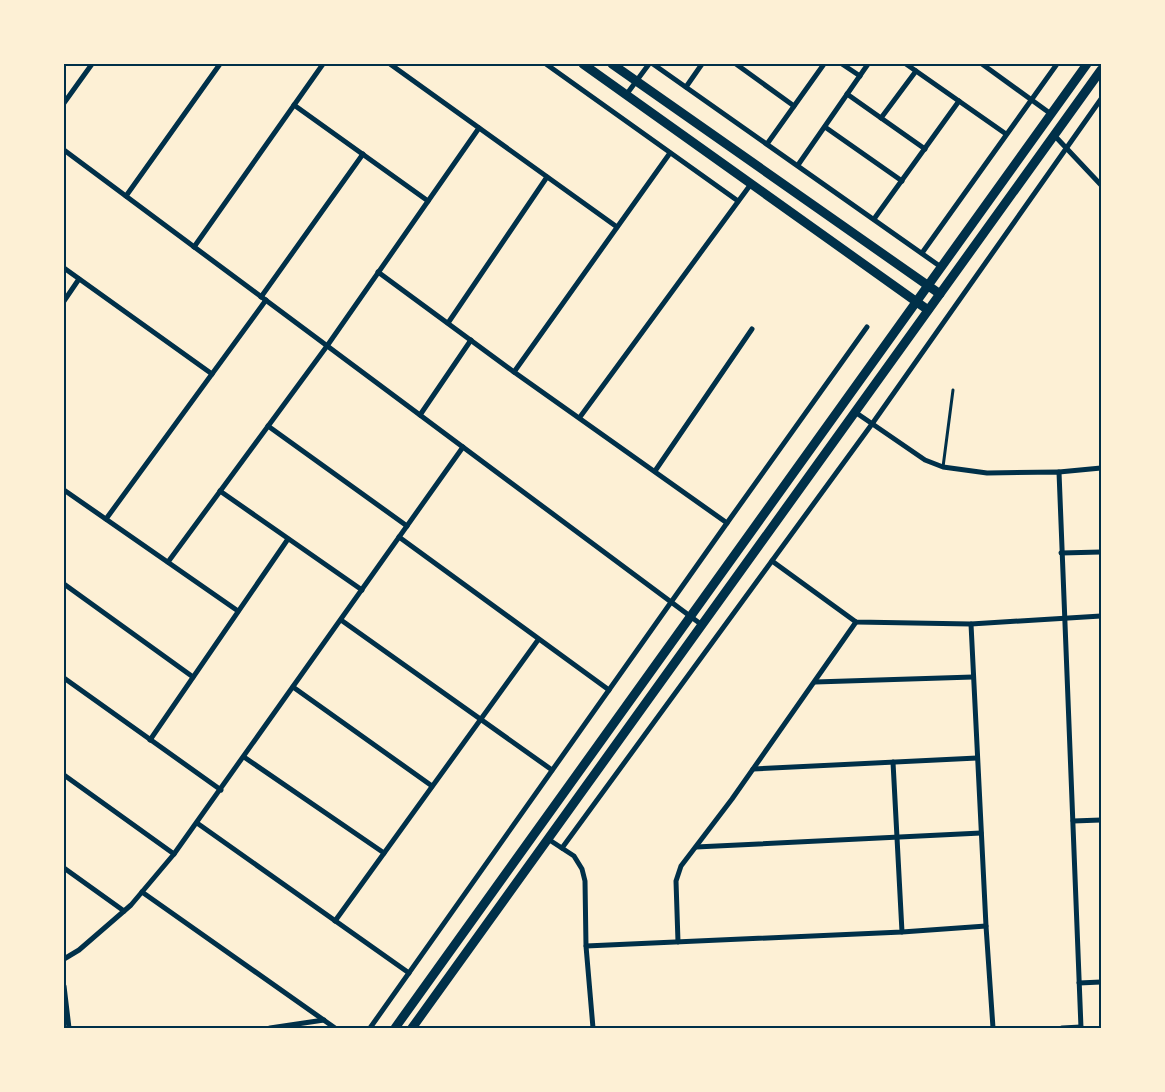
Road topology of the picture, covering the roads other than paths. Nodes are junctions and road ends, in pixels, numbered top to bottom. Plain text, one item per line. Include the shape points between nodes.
1 (92, 64) edge
2 (220, 64) edge
3 (322, 64) edge
4 (390, 64) edge
5 (546, 64) edge
6 (583, 64) edge
7 (612, 64) edge
8 (649, 64) edge
9 (653, 64) edge
10 (702, 64) edge
11 (736, 64) edge
12 (824, 64) edge
13 (842, 64) edge
14 (868, 64) edge
15 (906, 64) edge
16 (982, 64) edge
17 (1057, 64) edge
18 (1087, 64) edge
19 (743, 66) edge
20 (1101, 70) edge
21 (916, 71) junction
22 (860, 76) junction
23 (636, 81) junction
24 (686, 87) junction
25 (847, 94) junction
26 (626, 95) junction
27 (1101, 99) edge
28 (1031, 100) junction
29 (959, 101) junction
30 (64, 103) edge
31 (294, 105) junction
32 (794, 106) junction
33 (1051, 114) junction
34 (881, 118) junction
35 (824, 127) junction
36 (479, 128) junction
37 (1006, 134) junction
38 (1054, 135) junction
39 (767, 144) junction
40 (1066, 148) junction
41 (925, 149) junction
42 (64, 150) edge
43 (670, 153) junction
44 (363, 154) junction
45 (798, 166) junction
46 (547, 177) junction
47 (902, 181) junction
48 (751, 184) junction
49 (1101, 186) edge
50 (126, 196) junction
51 (738, 201) junction
52 (428, 202) junction
53 (874, 219) junction
54 (617, 227) junction
55 (194, 246) junction
56 (922, 252) junction
57 (942, 267) junction
58 (64, 268) edge
59 (378, 272) junction
60 (79, 279) junction
61 (928, 286) junction
62 (940, 294) junction
63 (263, 298) junction
64 (64, 301) edge
65 (916, 302) junction
66 (928, 310) junction
67 (448, 324) junction
68 (867, 327) dead end
69 (752, 329) dead end
70 (471, 340) junction
71 (326, 346) junction
72 (514, 372) junction
73 (212, 374) junction
74 (953, 390) dead end
75 (855, 412) junction
76 (420, 415) junction
77 (580, 418) junction
78 (872, 424) junction
79 (268, 426) junction
80 (463, 447) junction
81 (943, 467) junction
82 (1101, 468) edge
83 (655, 471) junction
84 (1059, 472) junction
85 (64, 490) edge
86 (220, 491) junction
87 (106, 519) junction
88 (727, 523) junction
89 (407, 526) junction
90 (399, 537) junction
91 (288, 539) junction
92 (1101, 552) edge
93 (1061, 553) junction
94 (772, 561) junction
95 (168, 562) junction
96 (64, 584) edge
97 (362, 590) junction
98 (671, 602) junction
99 (238, 611) junction
100 (690, 616) junction
101 (1101, 616) edge
102 (1064, 618) junction
103 (341, 620) junction
104 (856, 622) junction
105 (971, 624) junction
106 (702, 625) junction
107 (538, 640) junction
108 (973, 677) junction
109 (64, 678) edge
110 (193, 678) junction
111 (815, 682) junction
112 (293, 687) junction
113 (609, 690) junction
114 (480, 719) junction
115 (150, 740) junction
116 (244, 757) junction
117 (977, 758) junction
118 (893, 762) junction
119 (753, 769) junction
120 (552, 770) junction
121 (64, 775) edge
122 (432, 786) junction
123 (221, 790) junction
124 (1101, 820) edge
125 (1072, 821) junction
126 (197, 823) junction
127 (981, 833) junction
128 (897, 838) junction
129 (548, 839) junction
130 (696, 846) junction
131 (562, 848) junction
132 (384, 853) junction
133 (174, 854) junction
134 (64, 868) edge
135 (142, 892) junction
136 (124, 911) junction
137 (335, 921) junction
138 (986, 926) junction
139 (902, 932) junction
140 (678, 942) junction
141 (586, 946) junction
142 (64, 959) edge
143 (410, 973) junction
144 (1101, 982) edge
145 (1079, 983) junction
146 (64, 986) edge
147 (324, 1020) junction
148 (69, 1028) edge
149 (270, 1028) edge
150 (335, 1028) edge
151 (370, 1028) edge
152 (395, 1028) edge
153 (412, 1028) edge
154 (593, 1028) edge
155 (993, 1028) edge
156 (1062, 1028) edge
157 (1081, 1028) edge

1 - 30 street
2 - 50 street
3 - 31 street
4 - 36 street
5 - 43 street
6 - 26 street
7 - 23 street
8 - 23 street
9 - 24 street
10 - 24 street
11 - 19 street
12 - 32 street
13 - 22 street
14 - 22 street
15 - 21 street
16 - 28 street
17 - 28 street
18 - 33 street
19 - 32 street
20 - 38 street
21 - 29 street
21 - 34 street
22 - 25 street
23 - 26 street
23 - 61 street
24 - 39 street
25 - 34 street
25 - 35 street
26 - 48 street
27 - 40 street
28 - 33 street
28 - 37 street
29 - 37 street
29 - 41 street
31 - 44 street
31 - 55 street
32 - 39 street
33 - 57 street
34 - 41 street
35 - 45 street
35 - 47 street
36 - 46 street
36 - 52 street
37 - 56 street
38 - 40 street
38 - 62 street
39 - 45 street
40 - 49 street
40 - 78 street
41 - 47 street
42 - 50 street
43 - 51 street
43 - 54 street
44 - 52 street
44 - 63 street
45 - 53 street
46 - 54 street
46 - 67 street
47 - 53 street
48 - 51 street
48 - 65 street
50 - 55 street
51 - 77 street
52 - 59 street
53 - 56 street
54 - 72 street
55 - 63 street
56 - 57 street
57 - 61 street
58 - 60 street
59 - 67 street
59 - 71 street
60 - 64 street
60 - 73 street
61 - 62 street
61 - 65 street
62 - 66 street
63 - 71 street
63 - 73 street
65 - 66 street
65 - 100 street
66 - 75 street
67 - 70 street
68 - 88 street
69 - 83 street
70 - 72 street
70 - 76 street
71 - 76 street
71 - 79 street
72 - 77 street
73 - 87 street
74 - 81 lane
75 - 78 street
75 - 106 street
76 - 80 street
77 - 83 street
78 - 81 street via 925,460
78 - 94 street
79 - 86 street
79 - 89 street
80 - 89 street
80 - 98 street
81 - 84 street via 987,473
82 - 84 street
83 - 88 street
84 - 93 street
85 - 87 street
86 - 91 street
86 - 95 street
87 - 95 street
88 - 98 street
89 - 90 street
90 - 97 street
90 - 107 street
91 - 97 street
91 - 99 street
92 - 93 street
93 - 102 street
94 - 104 street
94 - 131 street
95 - 99 street
96 - 110 street
97 - 103 street
98 - 100 street
98 - 113 street
99 - 110 street
100 - 106 street
100 - 152 street
101 - 102 street
102 - 105 street
102 - 125 street
103 - 112 street
103 - 114 street
104 - 105 street
104 - 111 street
105 - 108 street
106 - 129 street
107 - 113 street
107 - 114 street
108 - 111 street
108 - 117 street
109 - 115 street
110 - 115 street
111 - 119 street
112 - 116 street
112 - 122 street
113 - 120 street
114 - 120 street
114 - 122 street
115 - 123 street
116 - 123 street
116 - 132 street
117 - 118 street
117 - 127 street
118 - 119 street
118 - 128 street
119 - 130 street
120 - 143 street
121 - 133 street
122 - 132 street
123 - 126 street
124 - 125 street
125 - 145 street
126 - 133 street
126 - 137 street
127 - 128 street
127 - 138 street
128 - 130 street
128 - 139 street
129 - 131 street
129 - 153 street
130 - 140 street via 681,866 676,881
131 - 141 street via 574,856 582,869
132 - 137 street
133 - 135 street
134 - 136 street
135 - 136 street
135 - 147 street
136 - 142 street
137 - 143 street
138 - 139 street
138 - 155 street
139 - 140 street
140 - 141 street
141 - 154 street
143 - 151 street
144 - 145 street
145 - 157 street
146 - 148 street
147 - 149 street
147 - 150 street
156 - 157 street

